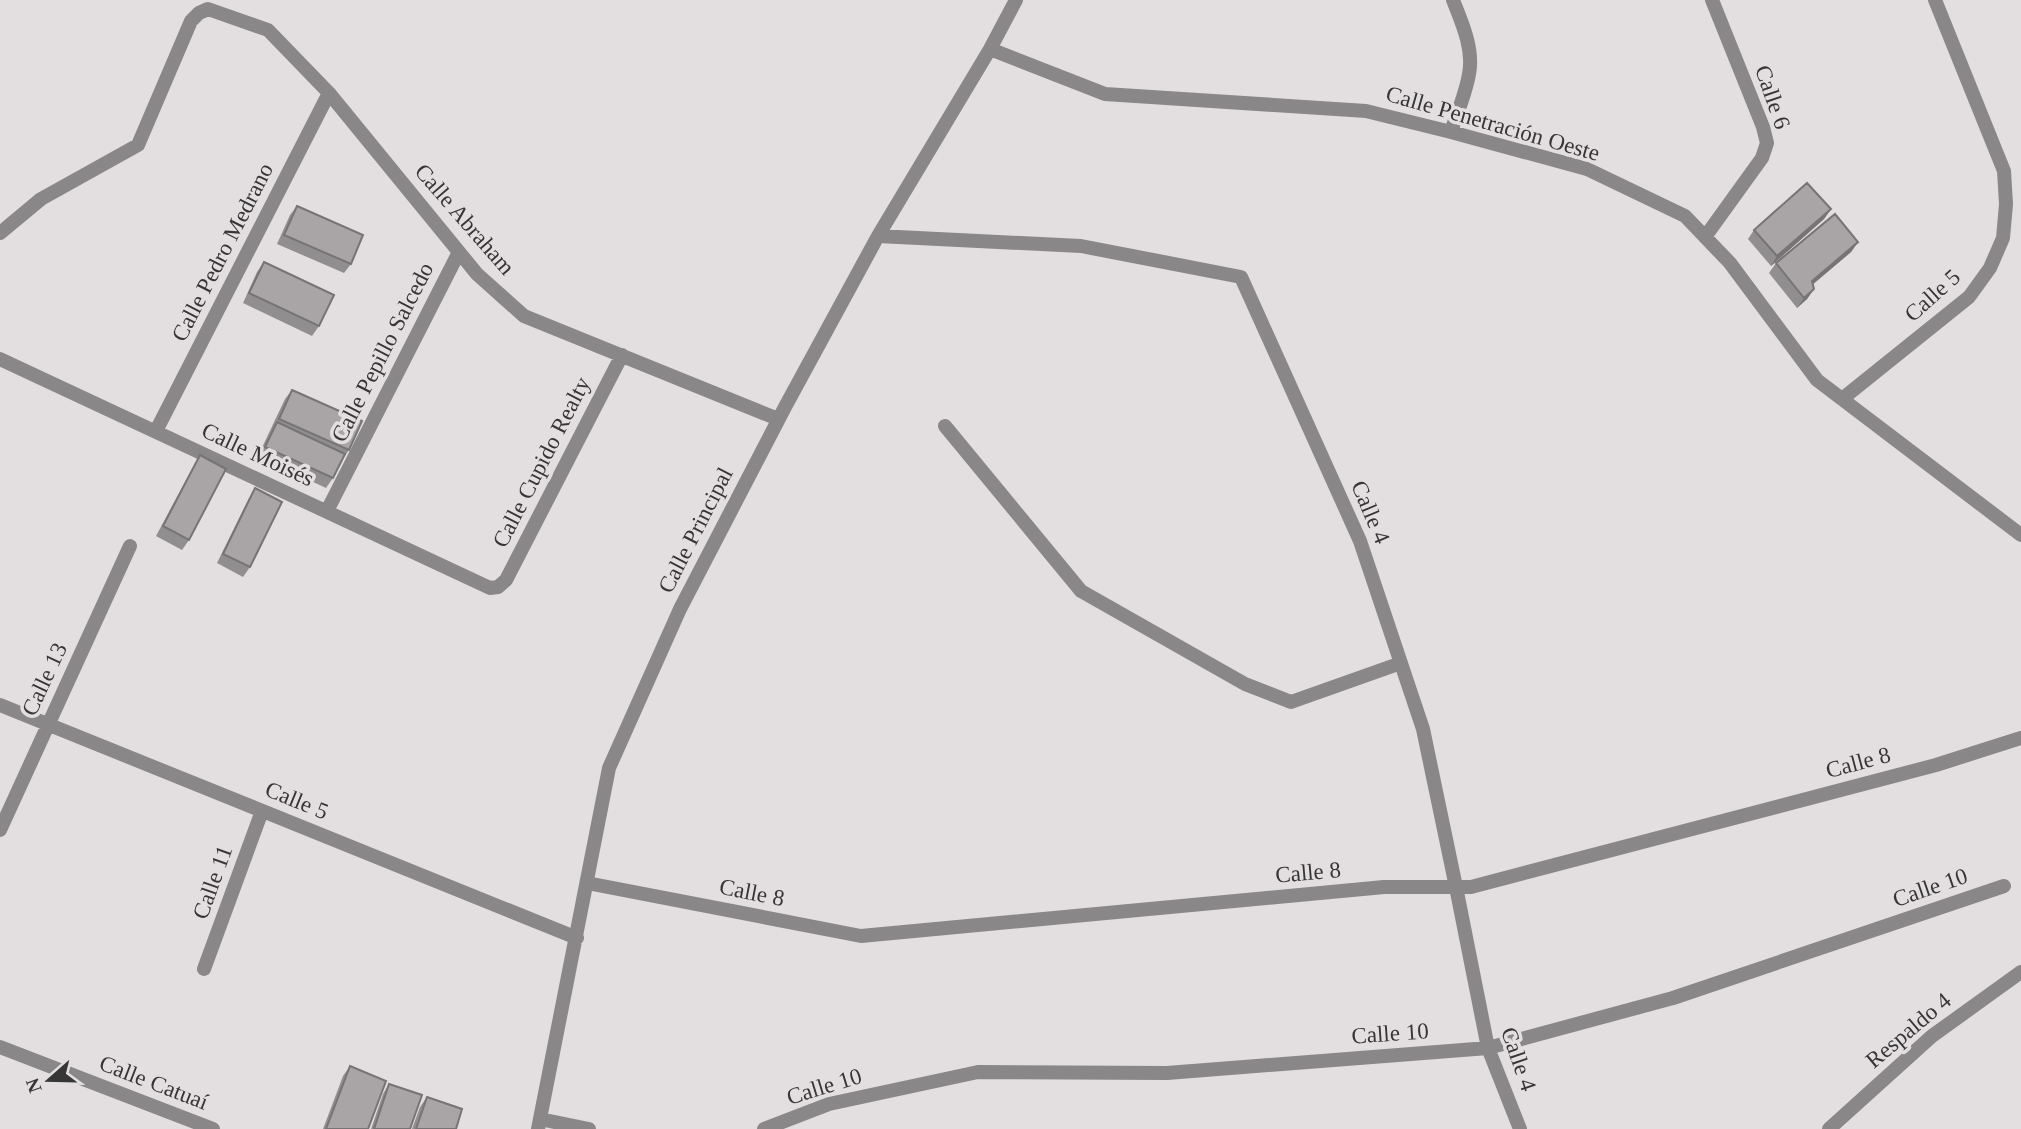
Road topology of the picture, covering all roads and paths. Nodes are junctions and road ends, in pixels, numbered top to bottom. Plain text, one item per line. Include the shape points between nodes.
1 (1016, 0) edge
2 (1453, 0) edge
3 (1712, 0) edge
4 (1935, 0) edge
5 (990, 49) junction
6 (329, 93) junction
7 (1451, 132) junction
8 (0, 233) edge
9 (878, 236) junction
10 (1705, 237) junction
11 (459, 252) junction
12 (622, 355) junction
13 (0, 359) edge
14 (1842, 399) junction
15 (778, 419) junction
16 (944, 426) dead end
17 (156, 431) junction
18 (327, 510) junction
19 (2021, 535) edge
20 (130, 546) dead end
21 (498, 587) joint
22 (1401, 663) junction
23 (0, 705) edge
24 (48, 725) junction
25 (2021, 738) edge
26 (262, 811) junction
27 (0, 830) edge
28 (587, 883) junction
29 (2004, 886) dead end
30 (1456, 887) junction
31 (576, 938) junction
32 (204, 969) dead end
33 (2021, 972) edge
34 (0, 1047) edge
35 (1488, 1048) junction
36 (539, 1124) edge
37 (213, 1129) edge
38 (589, 1129) edge
39 (764, 1129) edge
40 (1520, 1129) edge
41 (1829, 1129) edge

1 - 5 street, Calle Principal
2 - 7 street via 1466,34 1470,64
3 - 10 street, Calle 6 via 1767,143 1762,158
4 - 14 street, Calle 5 via 2004,171 2003,238 1990,268 1969,297
5 - 7 street, Calle Penetración Oeste via 1105,93 1366,111
5 - 9 street, Calle Principal
6 - 8 street, Calle Abraham via 268,30 208,9 191,21 138,145 41,200
6 - 11 street, Calle Abraham
6 - 17 street, Calle Pedro Medrano
7 - 10 street, Calle Penetración Oeste via 1587,169 1685,216
9 - 15 street, Calle Principal
9 - 22 street, Calle 4 via 1082,246 1241,277 1360,541
10 - 14 street, Calle Penetración Oeste via 1817,380
11 - 12 street, Calle Abraham via 524,316
11 - 18 street, Calle Pepillo Salcedo
12 - 15 street, Calle Abraham
12 - 21 street, Calle Cupido Realty via 506,580
13 - 17 street, Calle Moisés
14 - 19 street, Calle Penetración Oeste
15 - 28 street, Calle Principal via 680,609 609,768
16 - 22 street via 1081,590 1245,684 1291,702
17 - 18 street, Calle Moisés
18 - 21 street, Calle Moisés via 490,588
20 - 24 street, Calle 13
22 - 30 street, Calle 4 via 1423,729
23 - 24 street, Calle 5
24 - 26 street, Calle 5
24 - 27 street, Calle 13
25 - 30 street, Calle 8 via 1936,765 1471,887
26 - 31 street, Calle 5
26 - 32 street, Calle 11
28 - 30 street, Calle 8 via 861,936 1384,887
28 - 31 street, Calle Principal
29 - 35 street, Calle 10 via 1673,998
30 - 35 street, Calle 4
31 - 36 street, Calle Principal
33 - 41 street, Respaldo 4 via 1932,1036
34 - 37 street, Calle Catuaí
35 - 39 street, Calle 10 via 1167,1073 978,1072 828,1104
35 - 40 street, Calle 4
36 - 38 street

